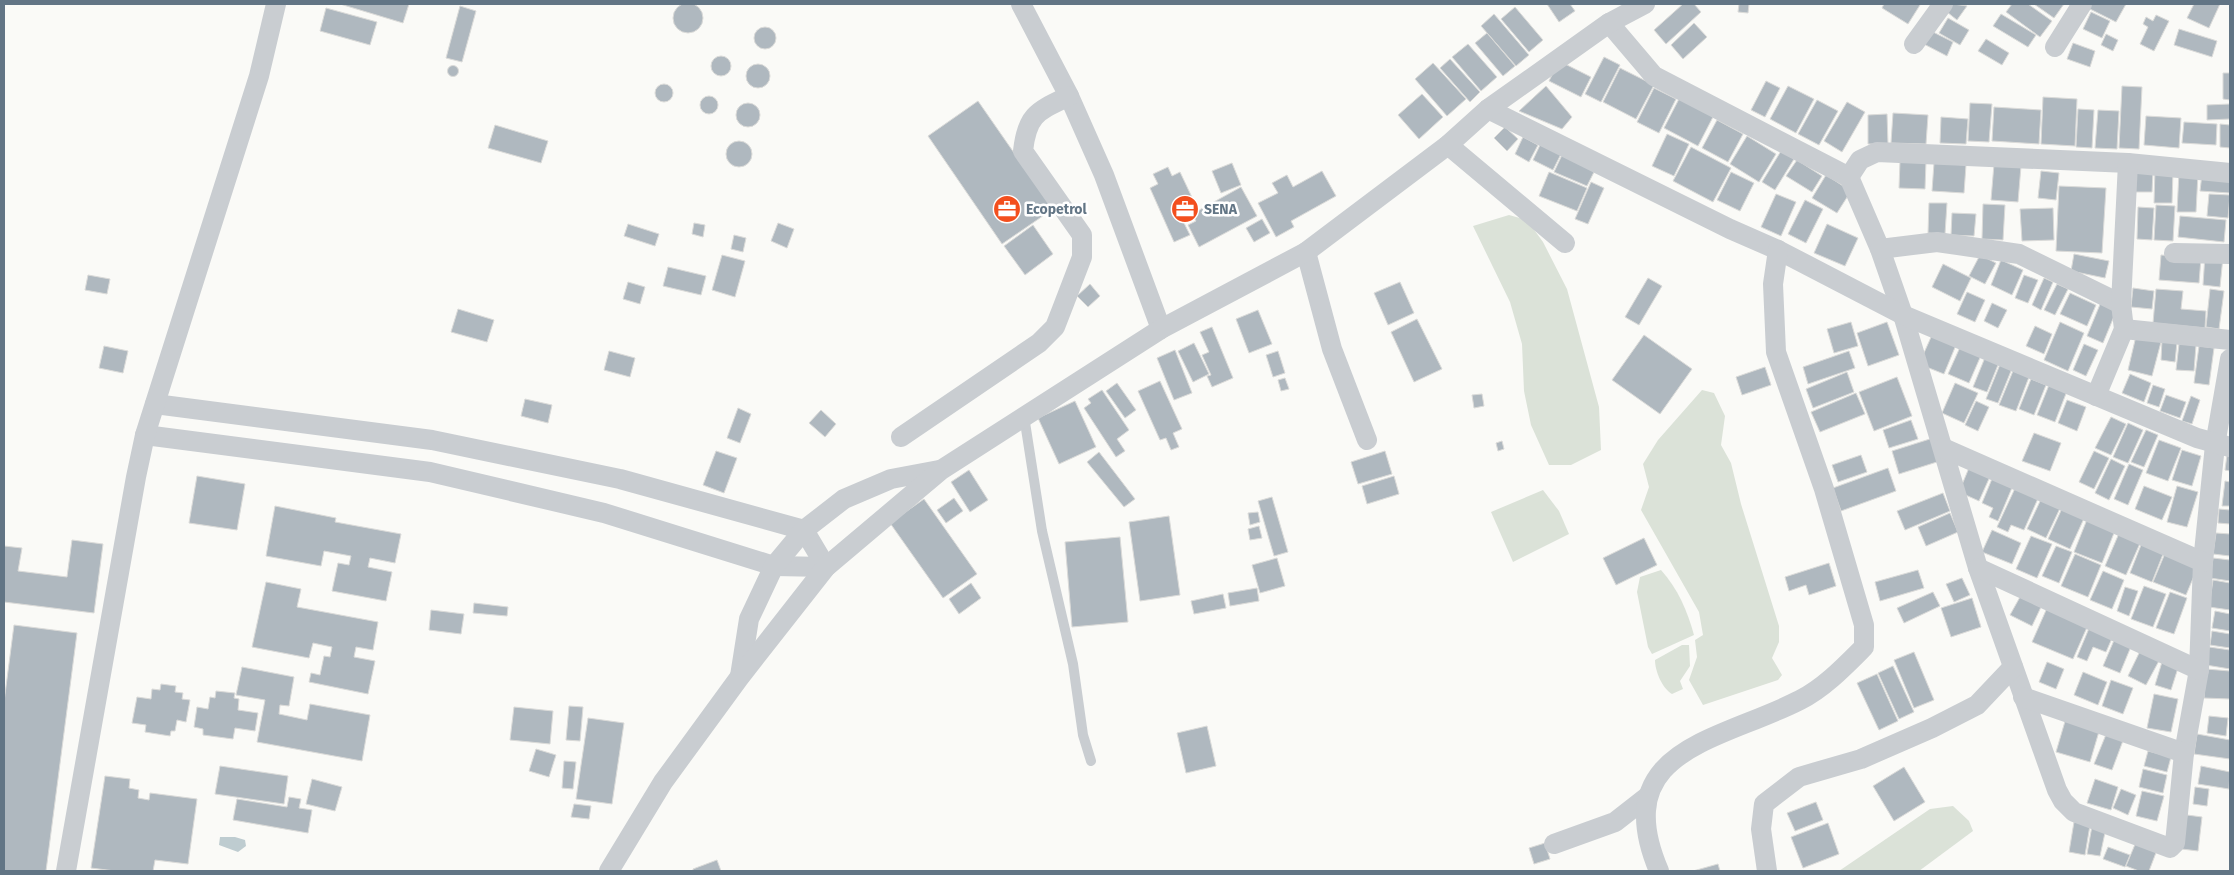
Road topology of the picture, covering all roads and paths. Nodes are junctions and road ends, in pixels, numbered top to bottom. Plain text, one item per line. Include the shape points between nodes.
1 (276, 4) edge
2 (1021, 4) edge
3 (1645, 4) edge
4 (1943, 4) edge
5 (2082, 4) edge
6 (1609, 23) junction
7 (1914, 44) dead end
8 (2055, 48) dead end
9 (1069, 96) junction
10 (1488, 109) junction
11 (1448, 144) junction
12 (2128, 163) junction
13 (2230, 173) edge
14 (1849, 177) junction
15 (1565, 243) dead end
16 (1880, 249) junction
17 (1778, 250) junction
18 (1306, 252) junction
19 (2174, 253) dead end
20 (2230, 254) edge
21 (2121, 304) junction
22 (1903, 315) junction
23 (1161, 329) junction
24 (2124, 329) junction
25 (2230, 340) edge
26 (2230, 359) edge
27 (2096, 396) junction
28 (155, 404) junction
29 (1024, 416) junction
30 (145, 435) junction
31 (901, 437) dead end
32 (432, 440) junction
33 (1367, 440) dead end
34 (2223, 446) edge
35 (1943, 448) junction
36 (941, 470) junction
37 (430, 472) junction
38 (804, 530) junction
39 (2203, 562) junction
40 (774, 566) junction
41 (826, 567) junction
42 (1978, 568) junction
43 (2013, 667) junction
44 (2200, 670) junction
45 (739, 678) junction
46 (2023, 697) junction
47 (2184, 753) junction
48 (1091, 761) dead end
49 (1647, 797) junction
50 (1554, 844) dead end
51 (66, 871) edge
52 (609, 871) edge
53 (1659, 871) edge
54 (1766, 871) edge

1 - 28 street via 259,76
2 - 9 street
3 - 6 street
4 - 7 street
5 - 8 street
6 - 10 street
6 - 14 street via 1654,76
9 - 23 street via 1104,175
9 - 31 street via 1030,120 1023,151 1082,235 1082,256 1054,327 1040,343
10 - 11 street
10 - 17 street
11 - 15 street
11 - 18 street
12 - 13 street
12 - 14 street via 1877,152 1860,160
12 - 21 street
14 - 16 street
16 - 21 street via 1936,242 2019,254
16 - 22 street
17 - 22 street
17 - 49 street via 1773,284 1776,352 1824,489 1864,625 1864,647 1843,668 1802,699 1714,735 1667,764
18 - 23 street
18 - 33 street via 1332,349
19 - 20 street
21 - 24 street
22 - 27 street
22 - 35 street
23 - 29 street
24 - 25 street
24 - 27 street
26 - 34 street
27 - 34 street
28 - 30 street
28 - 32 street
29 - 36 street
29 - 48 lane via 1042,531 1073,664 1083,736
30 - 37 street
30 - 51 street
32 - 37 street
32 - 38 street via 620,479
34 - 39 street
35 - 39 street
35 - 42 street
36 - 38 street via 883,482 844,499
36 - 41 street
37 - 40 street via 604,512
38 - 40 street
38 - 41 street
39 - 44 street
40 - 41 street
40 - 45 street via 749,619
41 - 45 street
42 - 43 street
42 - 44 street
43 - 46 street
43 - 54 street via 1977,706 1861,759 1799,776 1764,804 1761,830
44 - 47 street
45 - 52 street via 664,782
46 - 47 street
46 - 47 street via 2057,790 2074,812 2170,848 2175,843
49 - 50 street via 1615,822
49 - 53 street via 1648,845

